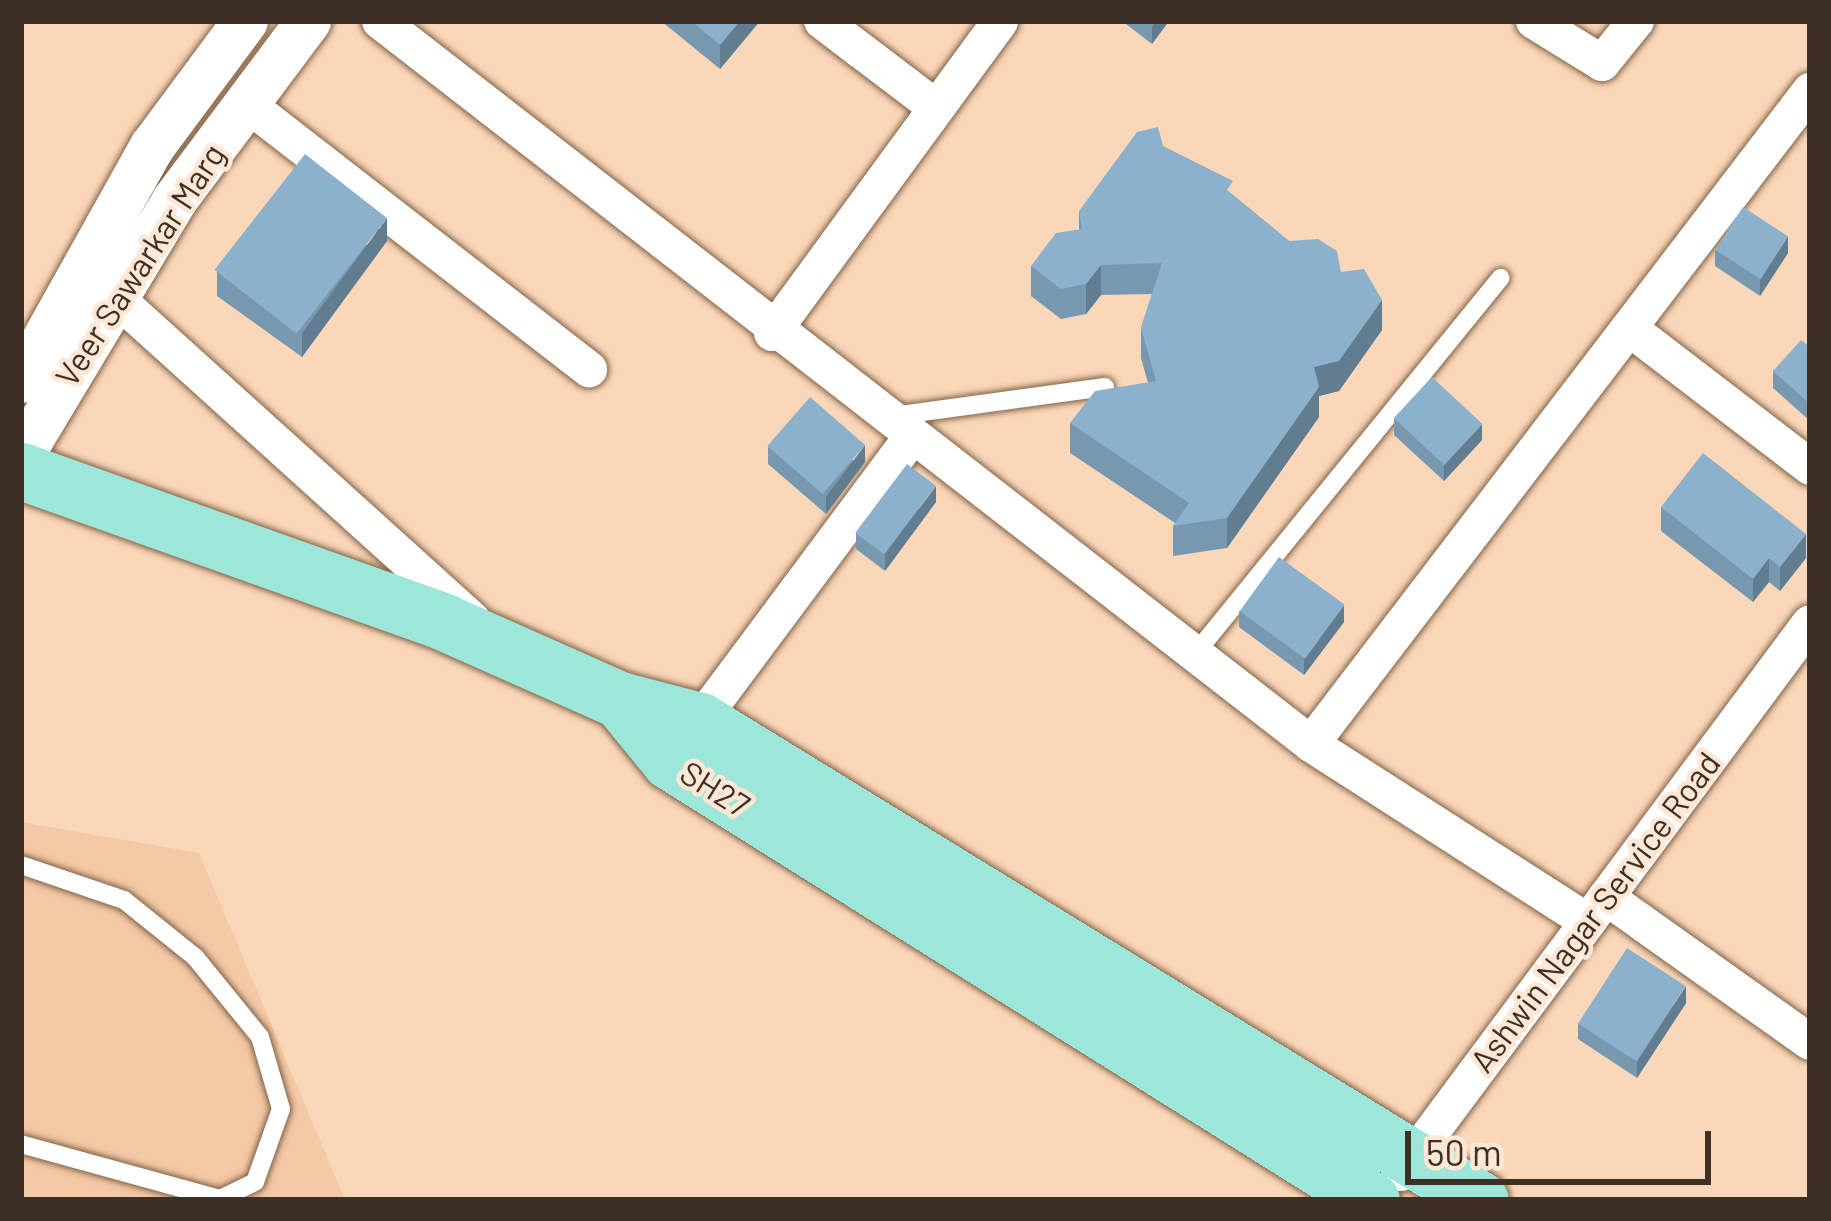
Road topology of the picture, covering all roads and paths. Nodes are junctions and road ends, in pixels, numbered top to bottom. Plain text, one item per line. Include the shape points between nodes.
1 (245, 21) edge
2 (308, 21) edge
3 (380, 21) edge
4 (822, 21) edge
5 (1000, 21) edge
6 (1534, 21) edge
7 (1636, 21) edge
8 (1810, 91) edge
9 (247, 104) junction
10 (934, 106) junction
11 (1500, 278) dead end
12 (115, 297) junction
13 (1629, 328) junction
14 (772, 334) junction
15 (589, 369) dead end
16 (21, 380) edge
17 (1105, 387) edge
18 (896, 429) junction
19 (21, 455) edge
20 (1810, 467) edge
21 (21, 471) edge
22 (1810, 623) edge
23 (504, 649) junction
24 (1194, 655) junction
25 (620, 700) junction
26 (700, 721) junction
27 (1311, 745) junction
28 (21, 865) edge
29 (1597, 910) junction
30 (1810, 1042) edge
31 (21, 1144) edge
32 (1396, 1179) edge
33 (1371, 1200) edge
34 (1480, 1200) edge

1 - 16 street, Veer Sawarkar Marg via 152,146
2 - 9 street, Veer Sawarkar Marg
3 - 14 street
4 - 10 street
5 - 10 street
6 - 7 street via 1603,64
8 - 13 street
9 - 12 street, Veer Sawarkar Marg
9 - 15 street
10 - 14 street
11 - 24 lane
12 - 19 street, Veer Sawarkar Marg
12 - 23 street
13 - 20 street
13 - 27 street
14 - 18 street
17 - 18 lane
18 - 24 street
18 - 26 street
21 - 23 main road, SH27 / SH27
22 - 29 street, Ashwin Nagar Service Road
23 - 25 main road, SH27 / SH27
24 - 27 street
25 - 26 main road
25 - 33 main road, SH27 / SH27 via 670,761
26 - 32 main road
27 - 29 street
28 - 31 lane via 124,900 195,957 260,1037 281,1109 255,1182 220,1199
29 - 30 street
29 - 32 street, Ashwin Nagar Service Road
32 - 34 main road

